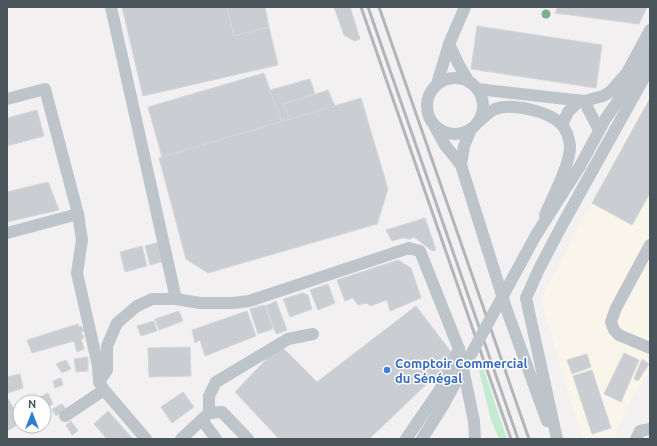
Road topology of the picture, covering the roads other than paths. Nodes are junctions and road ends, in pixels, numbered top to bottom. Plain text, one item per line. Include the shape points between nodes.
1 (111, 7) edge
2 (465, 7) edge
3 (650, 30) edge
4 (449, 44) junction
5 (650, 51) edge
6 (650, 67) edge
7 (626, 74) junction
8 (646, 79) edge
9 (437, 84) junction
10 (473, 86) junction
11 (7, 99) edge
12 (581, 101) junction
13 (606, 118) junction
14 (562, 125) junction
15 (475, 126) junction
16 (435, 127) junction
17 (599, 130) junction
18 (461, 165) junction
19 (78, 214) junction
20 (7, 232) edge
21 (536, 235) junction
22 (650, 245) edge
23 (526, 298) junction
24 (176, 299) junction
25 (506, 308) junction
26 (313, 334) dead end
27 (650, 348) edge
28 (459, 349) junction
29 (101, 386) junction
30 (65, 416) dead end
31 (206, 417) junction
32 (650, 429) edge
33 (146, 439) edge
34 (181, 439) edge
35 (216, 439) edge
36 (248, 439) edge
37 (406, 439) edge
38 (422, 439) edge
39 (475, 439) edge
40 (554, 439) edge
41 (557, 439) edge
42 (636, 439) edge

1 - 24 street
2 - 4 street
3 - 7 street
4 - 9 street
4 - 10 street
5 - 13 street
6 - 8 street
7 - 12 street via 610,92
7 - 13 street
8 - 23 street via 561,227
9 - 10 street via 454,78
9 - 16 street via 426,105 428,116
10 - 12 street
10 - 15 street via 483,103 482,113
11 - 19 street via 45,89
12 - 14 street via 568,112
12 - 17 street
13 - 17 street
14 - 15 street via 540,112 512,107 496,109
14 - 21 street, bridge via 570,146 566,166
15 - 16 street via 465,132 453,134
15 - 18 street via 464,146
16 - 18 street
17 - 21 street, bridge via 580,166
18 - 25 street
19 - 20 street
19 - 29 street via 82,240 77,273
21 - 38 street, bridge via 444,404
22 - 27 street via 611,322 619,335
23 - 25 street
23 - 41 street
24 - 28 street via 200,303 249,301 409,248 420,251
24 - 29 street via 152,299 137,306 117,323 107,346 107,370
25 - 40 street
26 - 31 street via 288,339 216,382 209,396
28 - 37 street via 439,391
28 - 39 street via 474,421
29 - 30 street
29 - 33 street
31 - 34 street
31 - 35 street
31 - 36 street via 222,412
32 - 42 street via 640,431

